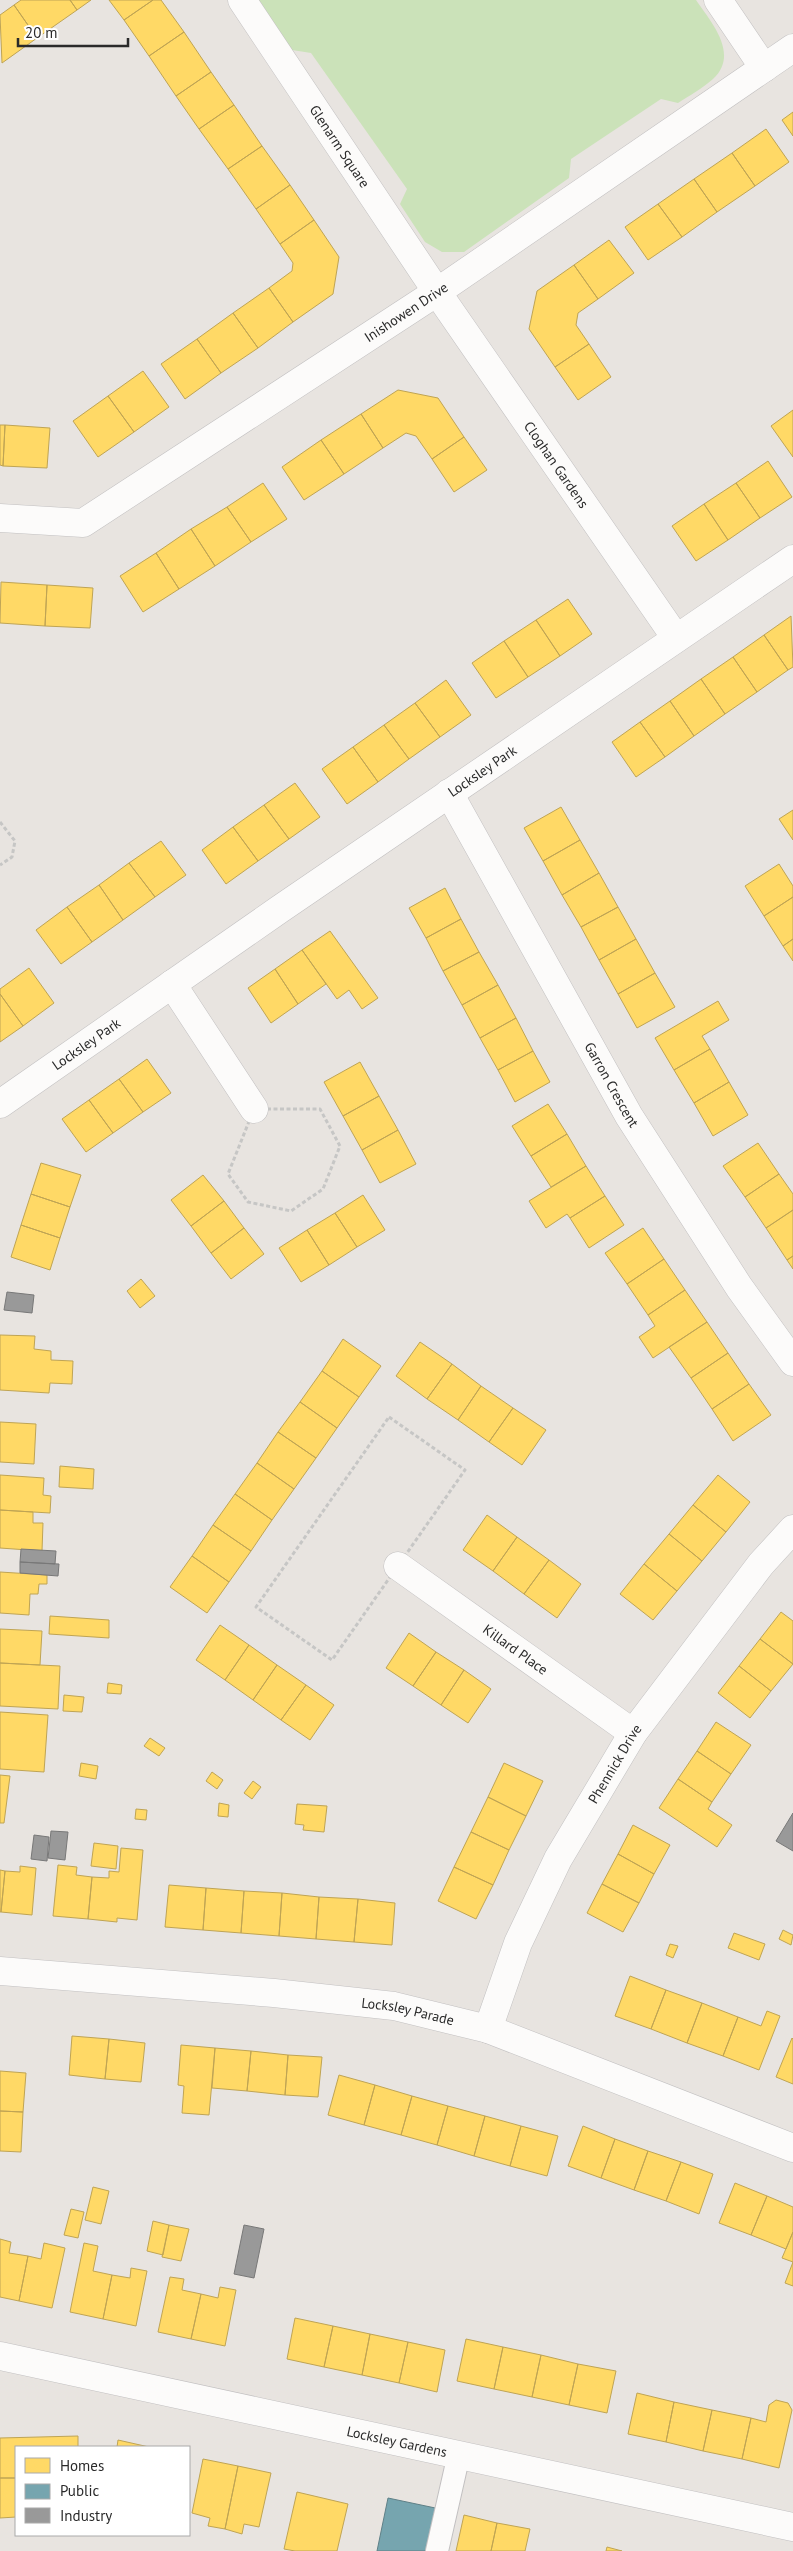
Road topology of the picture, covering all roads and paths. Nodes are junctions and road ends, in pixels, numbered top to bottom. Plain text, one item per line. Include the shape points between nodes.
1 (242, 0) edge
2 (718, 0) edge
3 (793, 48) edge
4 (764, 68) junction
5 (437, 292) junction
6 (0, 518) edge
7 (793, 559) edge
8 (676, 638) junction
9 (449, 793) junction
10 (0, 822) edge
11 (0, 865) edge
12 (172, 984) junction
13 (0, 1104) edge
14 (254, 1108) junction
15 (793, 1362) edge
16 (793, 1529) edge
17 (398, 1566) junction
18 (633, 1733) junction
19 (0, 1971) edge
20 (488, 2029) junction
21 (793, 2148) edge
22 (0, 2356) edge
23 (459, 2454) junction
24 (793, 2527) edge
25 (438, 2551) edge

1 - 5 street, Glenarm Square
2 - 4 street
3 - 4 street, Inishowen Drive
4 - 5 street, Inishowen Drive
5 - 6 street, Inishowen Drive via 83,523
5 - 8 street, Cloghan Gardens
7 - 8 street, Locksley Park
8 - 9 street, Locksley Park
9 - 12 street, Locksley Park
9 - 15 street, Garron Crescent via 629,1116 739,1287
10 - 11 path via 15,841 12,857
12 - 13 street, Locksley Park
12 - 14 street
14 - 14 path via 228,1174 248,1202 291,1211 323,1188 340,1146 320,1109
16 - 18 street, Phennick Drive via 761,1564
17 - 17 path via 465,1470 390,1417 256,1607 332,1660
17 - 18 street, Killard Place
18 - 20 street, Phennick Drive via 558,1858 518,1943
19 - 20 street, Locksley Parade via 385,2005
20 - 21 street, Locksley Parade
22 - 23 street, Locksley Gardens
23 - 24 street, Locksley Gardens
23 - 25 lane

